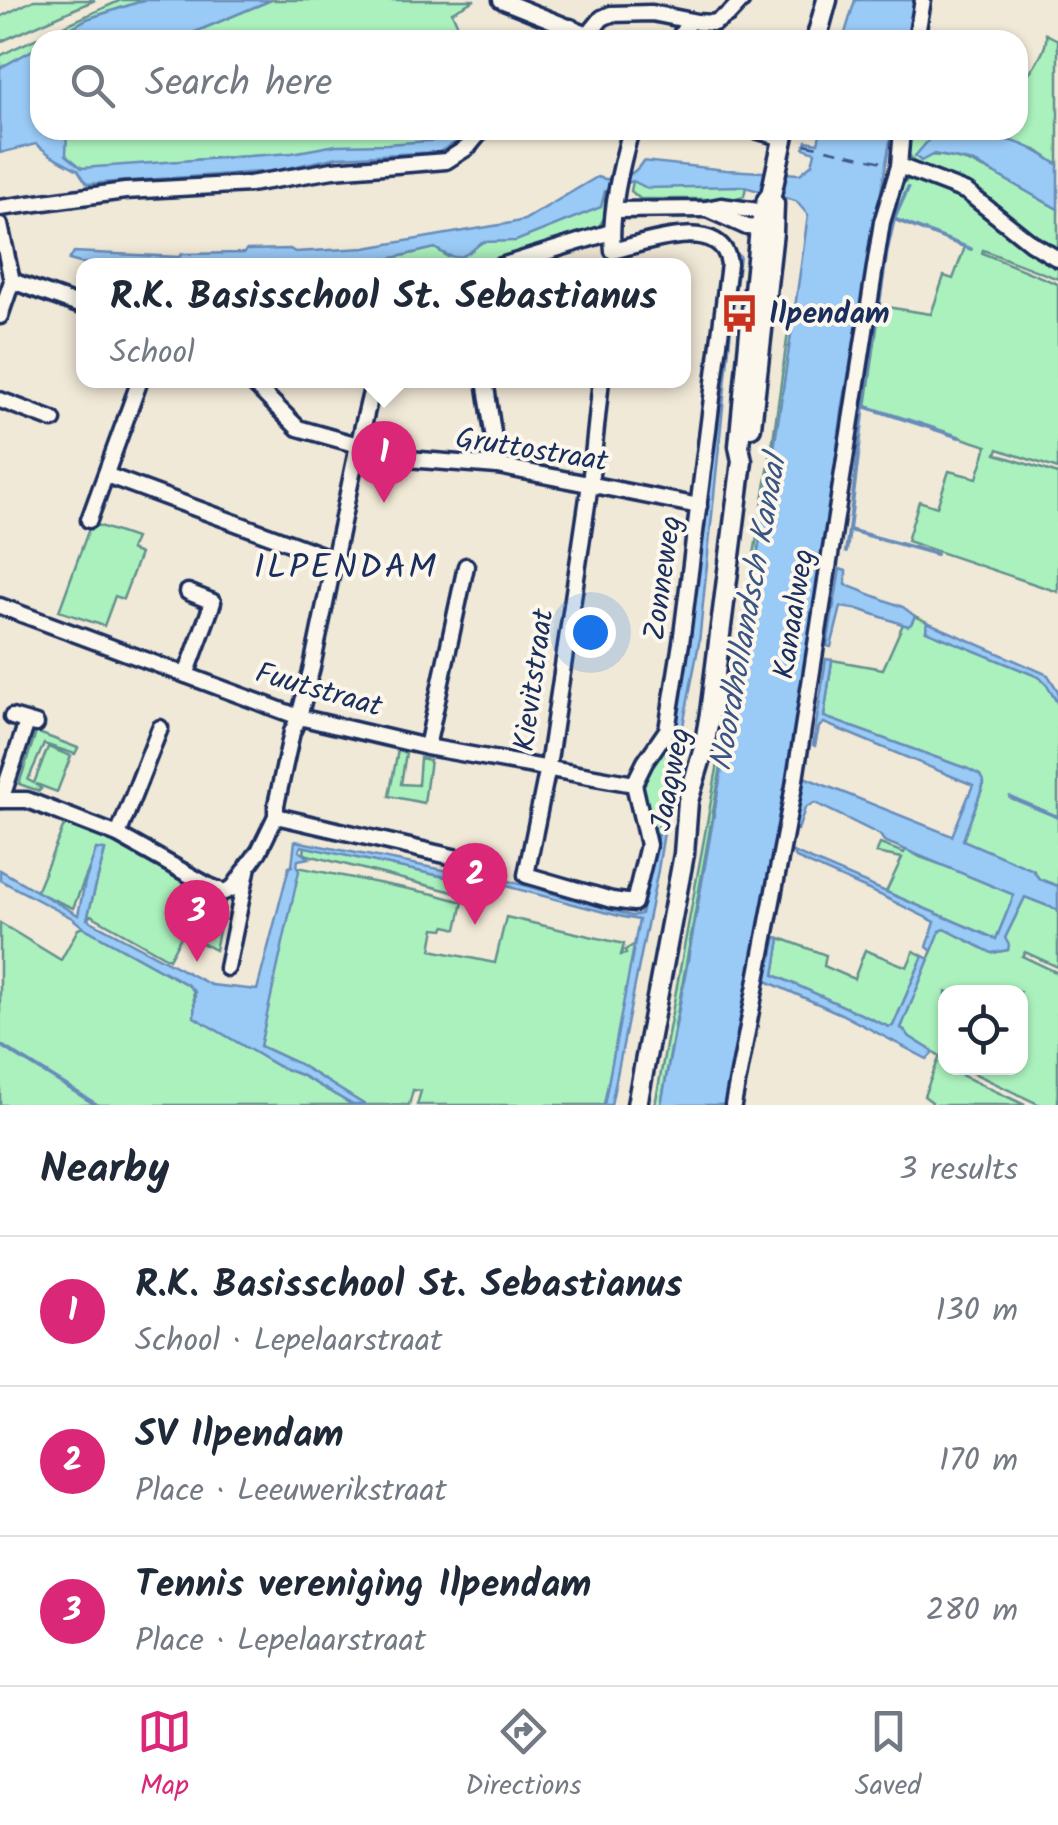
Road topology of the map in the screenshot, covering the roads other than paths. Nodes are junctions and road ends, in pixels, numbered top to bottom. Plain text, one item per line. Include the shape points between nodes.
1 (501, 0) edge
2 (742, 0) edge
3 (827, 0) edge
4 (922, 0) edge
5 (612, 7) edge
6 (689, 20) junction
7 (571, 28) junction
8 (568, 30) edge
9 (574, 30) edge
10 (592, 30) edge
11 (684, 30) edge
12 (819, 30) edge
13 (918, 30) edge
14 (474, 140) edge
15 (629, 140) edge
16 (783, 140) edge
17 (901, 140) edge
18 (899, 166) junction
19 (616, 202) junction
20 (0, 208) edge
21 (767, 212) junction
22 (0, 225) edge
23 (611, 232) junction
24 (527, 258) edge
25 (613, 258) edge
26 (1058, 259) edge
27 (12, 281) junction
28 (76, 304) edge
29 (0, 316) edge
30 (137, 388) edge
31 (258, 388) edge
32 (372, 388) edge
33 (486, 388) edge
34 (600, 388) edge
35 (0, 400) edge
36 (53, 420) dead end
37 (357, 450) junction
38 (498, 466) junction
39 (106, 475) junction
40 (590, 484) junction
41 (699, 506) junction
42 (89, 520) dead end
43 (333, 559) junction
44 (466, 566) dead end
45 (188, 592) dead end
46 (0, 606) edge
47 (186, 675) junction
48 (299, 717) junction
49 (25, 721) dead end
50 (160, 728) dead end
51 (427, 747) junction
52 (548, 767) junction
53 (634, 784) junction
54 (0, 800) edge
55 (276, 816) junction
56 (118, 835) junction
57 (462, 860) dead end
58 (248, 866) junction
59 (227, 968) dead end
60 (636, 1105) edge
61 (733, 1105) edge

1 - 7 street
2 - 6 street via 714,23
3 - 12 main road
4 - 13 street
5 - 6 street
5 - 10 street
6 - 11 street
7 - 8 street
7 - 9 street
14 - 20 street via 446,162
15 - 19 street
16 - 21 main road, Jaagweg
17 - 18 street, Kanaalweg
18 - 26 street via 967,192
18 - 61 street, Kanaalweg via 882,222 795,779
19 - 21 street
19 - 23 street
21 - 60 main road, Jaagweg via 749,448 742,460 704,748 688,801
22 - 27 street
23 - 24 street
23 - 25 street
25 - 41 street, Zonneweg via 674,235 719,243 728,258
27 - 28 street
27 - 29 street
30 - 39 street
31 - 37 street, Gruttostraat via 298,428
32 - 37 street
33 - 38 street
34 - 40 street, Kievitstraat
35 - 36 street
37 - 38 street, Gruttostraat
37 - 43 street
38 - 40 street, Gruttostraat
39 - 42 street
39 - 43 street
40 - 41 street, Gruttostraat
40 - 52 street, Kievitstraat
41 - 53 street, Zonneweg via 667,730
43 - 48 street
44 - 51 street
45 - 47 street via 213,602
46 - 47 street, Fuutstraat
47 - 48 street, Fuutstraat
48 - 51 street, Fuutstraat
48 - 55 street
49 - 54 street
50 - 56 street
51 - 52 street, Fuutstraat
52 - 53 street, Fuutstraat
52 - 53 street, Kievitstraat via 526,874 612,900 634,902 648,845
54 - 56 street via 27,800
55 - 57 street
55 - 58 street
56 - 58 street via 224,892
58 - 59 street

